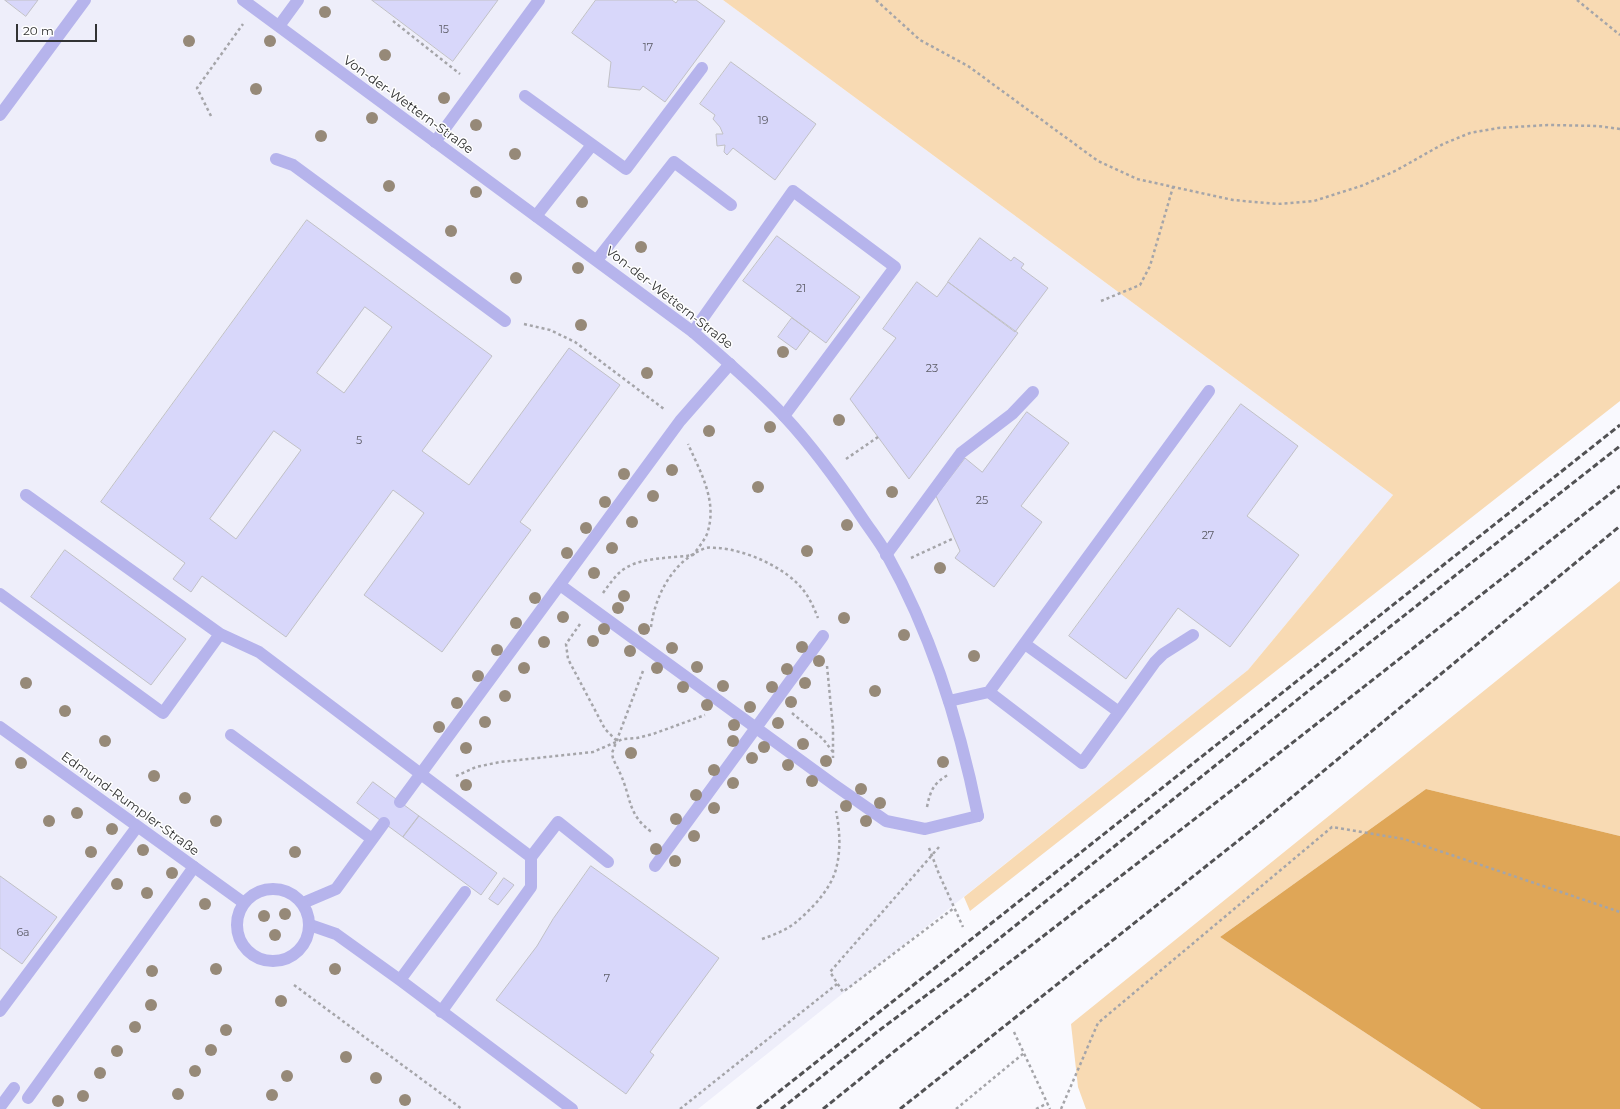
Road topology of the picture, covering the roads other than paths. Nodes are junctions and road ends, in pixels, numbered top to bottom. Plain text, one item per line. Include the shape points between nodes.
1 (85, 0) edge
2 (243, 0) edge
3 (298, 0) edge
4 (539, 0) edge
5 (278, 26) junction
6 (702, 68) dead end
7 (525, 96) dead end
8 (0, 115) edge
9 (435, 142) junction
10 (592, 145) junction
11 (276, 160) dead end
12 (731, 205) dead end
13 (536, 216) junction
14 (598, 260) junction
15 (505, 321) road end
16 (693, 332) junction
17 (730, 364) junction
18 (1209, 391) dead end
19 (1033, 392) dead end
20 (784, 416) junction
21 (26, 495) dead end
22 (886, 554) junction
23 (560, 585) junction
24 (0, 594) edge
25 (220, 634) junction
26 (1193, 635) dead end
27 (823, 636) dead end
28 (1025, 644) junction
29 (989, 692) junction
30 (949, 701) junction
31 (1120, 712) junction
32 (0, 727) edge
33 (755, 727) junction
34 (230, 735) dead end
35 (421, 775) junction
36 (400, 802) dead end
37 (384, 823) dead end
38 (137, 827) junction
39 (372, 839) junction
40 (531, 857) junction
41 (608, 862) dead end
42 (655, 866) dead end
43 (194, 867) junction
44 (465, 892) dead end
45 (244, 903) junction
46 (303, 903) junction
47 (310, 925) junction
48 (400, 980) junction
49 (0, 1011) edge
50 (441, 1012) junction
51 (14, 1088) dead end
52 (28, 1098) dead end
53 (0, 1107) edge
54 (572, 1109) edge

1 - 8 street
2 - 5 street, Von-der-Wettern-Straße
3 - 5 street
4 - 9 street
5 - 9 street, Von-der-Wettern-Straße
6 - 10 street via 626,169
7 - 10 street
9 - 13 street, Von-der-Wettern-Straße
10 - 13 street
11 - 15 street via 293,165
12 - 14 street via 674,162
13 - 14 street, Von-der-Wettern-Straße
14 - 16 street, Von-der-Wettern-Straße
16 - 17 street, Von-der-Wettern-Straße
16 - 20 street via 793,191 895,267
17 - 20 street, Von-der-Wettern-Straße
17 - 23 street via 680,421
18 - 28 street
19 - 22 street via 1012,414 961,453
20 - 22 street, Von-der-Wettern-Straße via 837,480
21 - 25 street
22 - 30 street, Von-der-Wettern-Straße via 921,624
23 - 33 street
23 - 35 street
24 - 25 street via 162,713
25 - 35 street via 259,652
26 - 31 street via 1155,662
27 - 33 street
28 - 29 street
28 - 31 street
29 - 30 street
29 - 31 street via 1082,763
30 - 33 street, Von-der-Wettern-Straße via 968,764 978,816 925,829 886,821
32 - 38 street, Edmund-Rumpler-Straße
33 - 42 street
34 - 39 street
35 - 36 street
35 - 40 street
37 - 39 street
38 - 43 street, Edmund-Rumpler-Straße
38 - 49 street
39 - 46 street via 336,889
40 - 41 street via 558,822
40 - 50 street via 531,887
43 - 45 street, Edmund-Rumpler-Straße
43 - 52 street
44 - 48 street
45 - 46 street via 262,890 274,888 295,895
45 - 47 street via 237,922 241,941 246,950 264,960 283,960 299,951 309,934
46 - 47 street
47 - 48 street via 336,934
48 - 50 street
50 - 54 street
51 - 53 street

